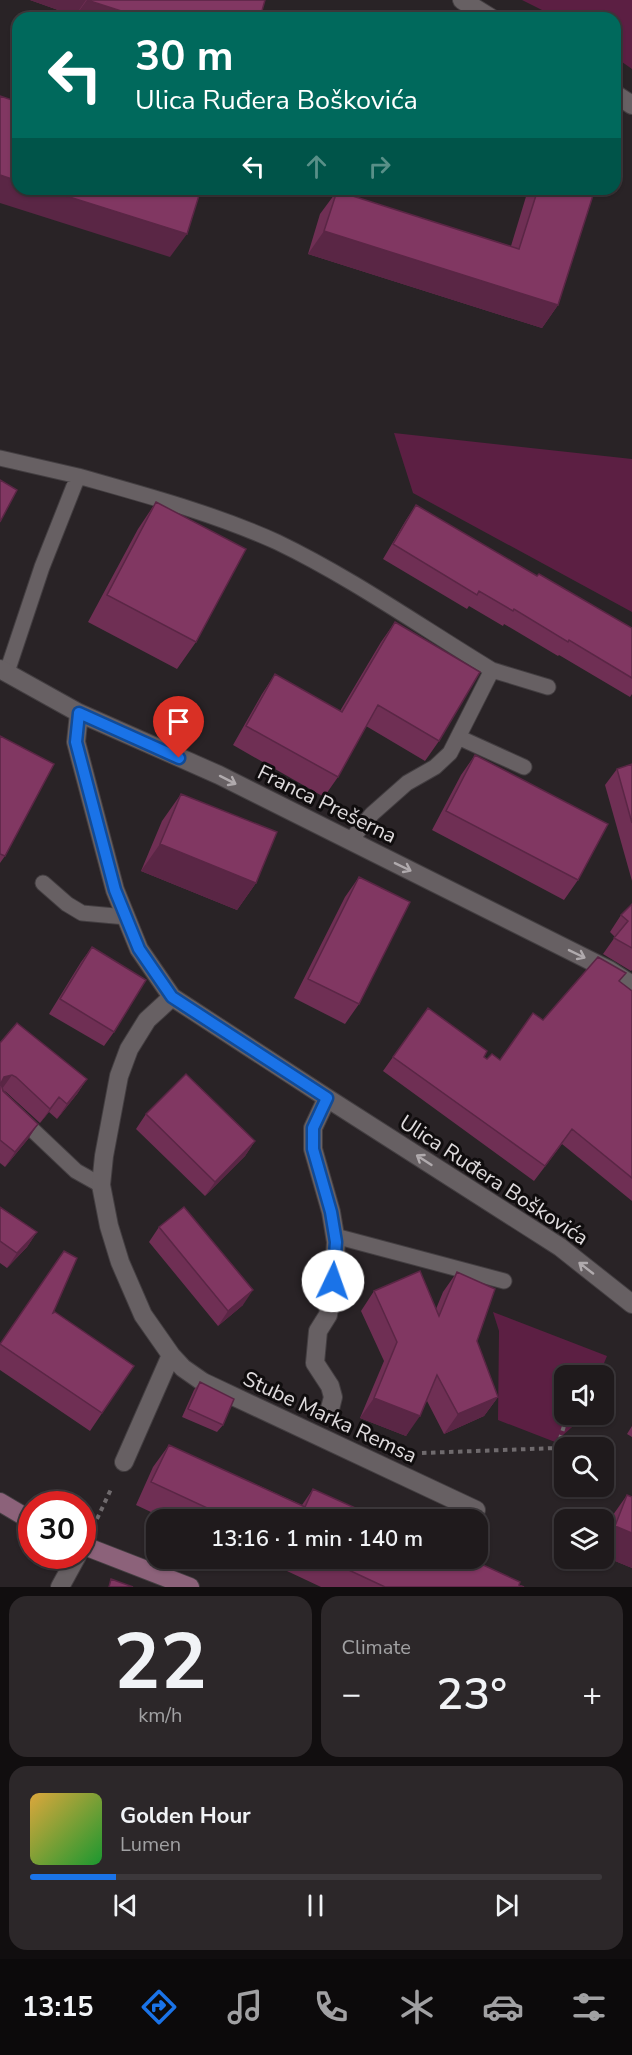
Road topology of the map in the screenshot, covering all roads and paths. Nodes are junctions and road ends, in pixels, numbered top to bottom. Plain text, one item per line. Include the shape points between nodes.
1 (462, 0) edge
2 (481, 12) edge
3 (0, 458) edge
4 (78, 476) junction
5 (4, 670) edge
6 (492, 670) junction
7 (548, 687) dead end
8 (79, 713) junction
9 (458, 737) junction
10 (524, 767) dead end
11 (350, 841) junction
12 (43, 883) dead end
13 (126, 917) junction
14 (632, 985) edge
15 (172, 997) junction
16 (327, 1098) junction
17 (0, 1099) edge
18 (101, 1185) junction
19 (335, 1236) junction
20 (504, 1281) dead end
21 (632, 1304) edge
22 (171, 1355) junction
23 (330, 1409) dead end
24 (564, 1425) edge
25 (414, 1453) dead end
26 (124, 1462) joint
27 (0, 1502) edge
28 (474, 1509) edge
29 (18, 1513) edge
30 (97, 1520) dead end
31 (96, 1550) edge
32 (70, 1569) edge
33 (60, 1587) edge
34 (190, 1587) edge

1 - 2 street
3 - 4 lane
4 - 5 lane
4 - 6 lane via 183,506 278,543
5 - 8 street, Franca Prešerna
6 - 7 lane
6 - 9 lane
8 -> 11 street, Franca Prešerna via 219,775
8 - 13 street via 76,742 115,890
9 - 10 lane
9 - 11 lane via 450,753 407,783 372,814
11 -> 14 street, Franca Prešerna
12 - 13 lane via 82,913
13 - 15 street via 139,949
15 - 16 street, Ulica Ruđera Boškovića
15 - 18 street, Stube Marka Remsa via 147,1020 129,1049 119,1076
16 - 19 street via 313,1128 313,1149
21 -> 16 street, Ulica Ruđera Boškovića via 560,1247
17 - 18 lane via 76,1171
18 - 22 street, Stube Marka Remsa via 120,1262 143,1315
19 - 20 lane
19 - 23 street via 328,1315 318,1331 315,1362 330,1386
22 - 26 street
22 - 28 street, Stube Marka Remsa via 203,1382
24 - 25 path via 557,1448
26 - 30 path
27 - 29 main road
31 - 34 main road
32 - 33 street

